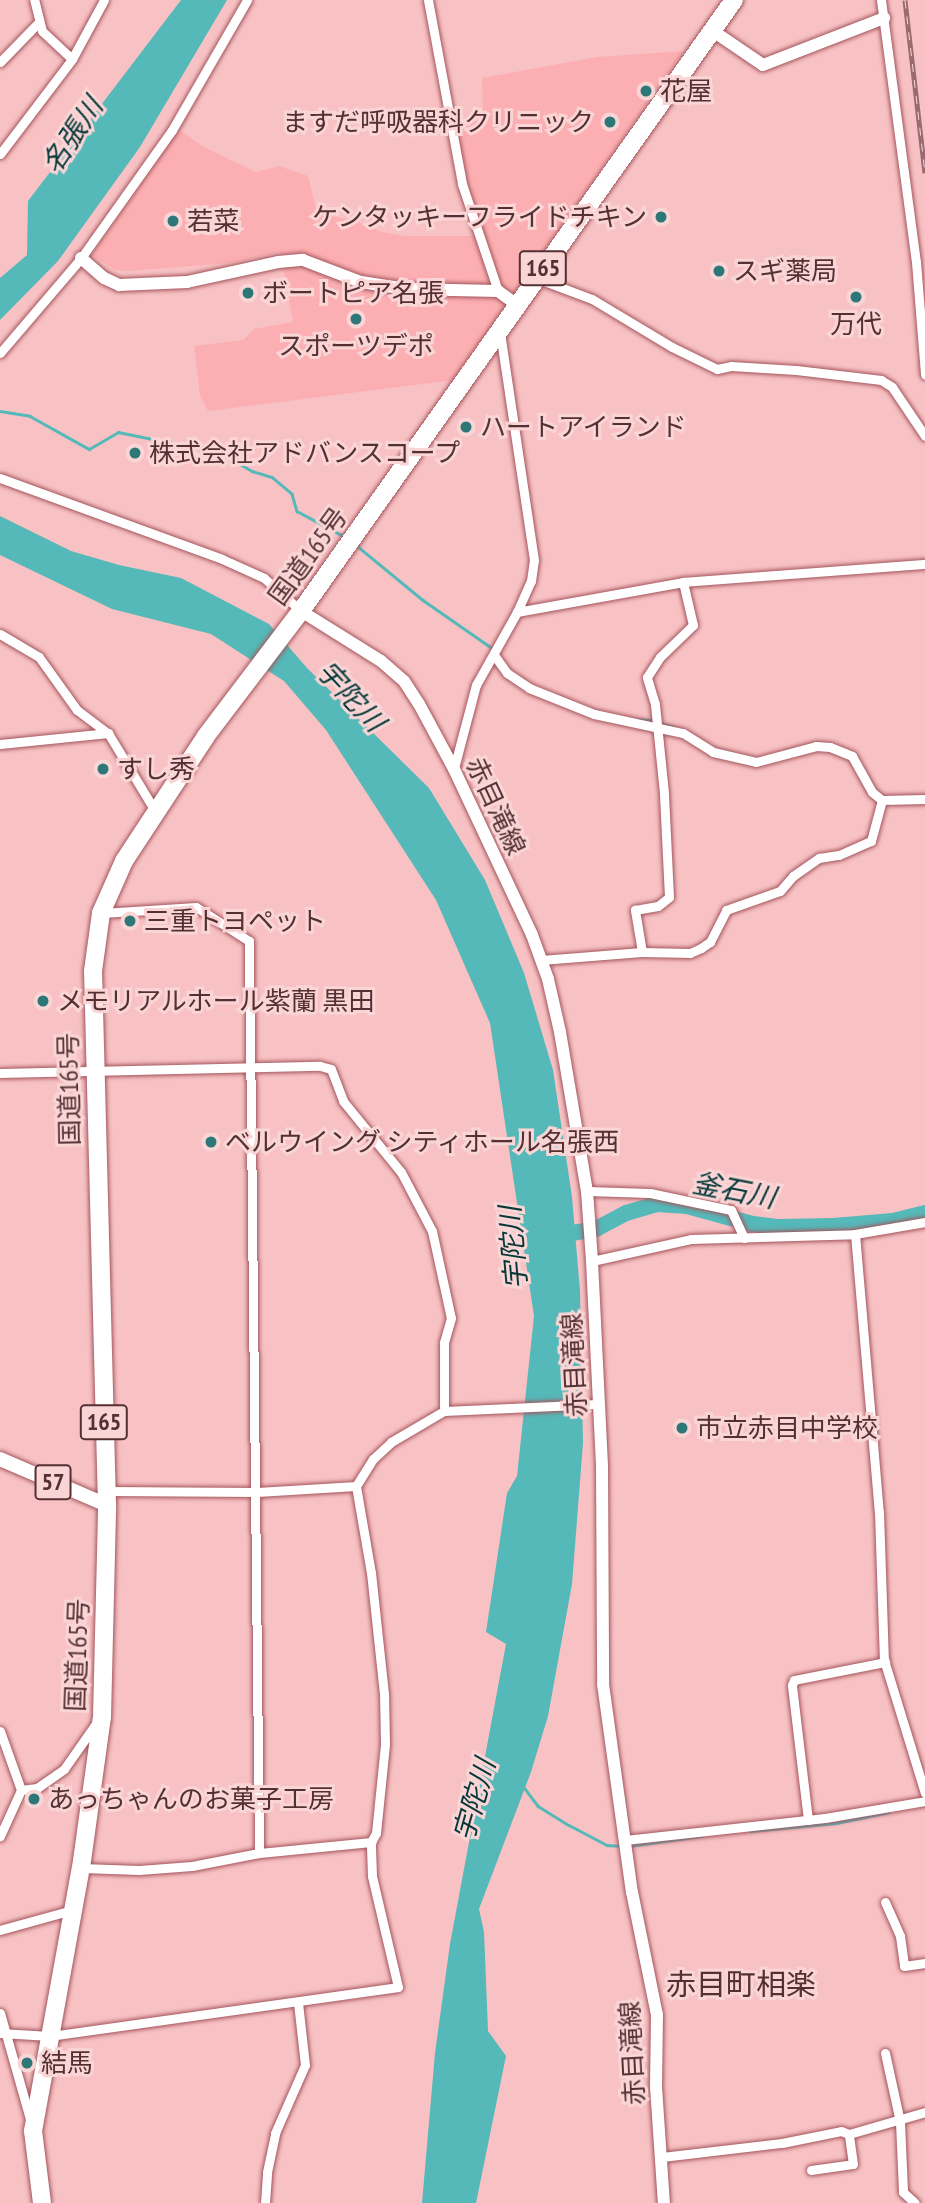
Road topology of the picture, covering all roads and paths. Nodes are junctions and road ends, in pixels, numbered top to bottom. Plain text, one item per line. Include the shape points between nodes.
1 (34, 0) edge
2 (104, 0) edge
3 (247, 0) edge
4 (428, 0) edge
5 (734, 0) edge
6 (881, 0) edge
7 (884, 18) junction
8 (39, 22) junction
9 (713, 31) junction
10 (72, 59) junction
11 (0, 62) edge
12 (0, 153) edge
13 (81, 258) junction
14 (536, 278) junction
15 (498, 291) junction
16 (517, 305) junction
17 (500, 331) junction
18 (0, 353) edge
19 (925, 375) edge
20 (925, 436) edge
21 (0, 478) edge
22 (925, 564) edge
23 (683, 582) junction
24 (517, 612) junction
25 (298, 616) junction
26 (0, 634) edge
27 (494, 654) junction
28 (657, 726) junction
29 (108, 733) junction
30 (0, 744) edge
31 (454, 769) junction
32 (925, 799) edge
33 (883, 800) junction
34 (155, 811) junction
35 (101, 913) junction
36 (642, 952) junction
37 (541, 960) junction
38 (250, 1070) junction
39 (94, 1072) junction
40 (0, 1073) edge
41 (587, 1191) junction
42 (925, 1222) edge
43 (855, 1234) junction
44 (744, 1238) junction
45 (592, 1261) junction
46 (596, 1404) junction
47 (444, 1411) junction
48 (0, 1459) edge
49 (356, 1486) junction
50 (257, 1492) junction
51 (107, 1498) junction
52 (885, 1662) junction
53 (102, 1717) junction
54 (0, 1731) edge
55 (21, 1790) junction
56 (925, 1793) edge
57 (925, 1801) edge
58 (808, 1820) junction
59 (0, 1836) edge
60 (371, 1842) junction
61 (626, 1845) junction
62 (259, 1853) junction
63 (80, 1868) junction
64 (886, 1902) dead end
65 (72, 1910) junction
66 (0, 1930) edge
67 (925, 1963) edge
68 (298, 2003) junction
69 (0, 2013) edge
70 (3, 2033) edge
71 (50, 2036) junction
72 (885, 2053) dead end
73 (925, 2112) edge
74 (900, 2122) junction
75 (33, 2131) junction
76 (849, 2134) junction
77 (662, 2157) junction
78 (811, 2170) dead end
79 (42, 2203) edge
80 (264, 2203) edge
81 (664, 2203) edge
82 (915, 2203) edge

1 - 8 street
2 - 10 street
3 - 13 street via 172,130
4 - 15 street via 462,184
5 - 9 highway, 国道165号 / 165
6 - 7 street
7 - 9 main road via 762,65
7 - 19 street via 916,262
8 - 10 street
8 - 11 street
9 - 14 highway, 国道165号 / 165
10 - 12 street
13 - 15 main road via 119,285 187,282 303,260 387,288
13 - 18 street
14 - 16 highway, 国道165号 / 165
14 - 20 street via 592,299 717,369 796,370 881,380 892,387
15 - 16 main road
16 - 17 highway, 国道165号 / 165
17 - 24 street via 534,560 531,581
17 - 25 highway, 国道165号 / 165
21 - 25 street via 264,578
22 - 23 street
23 - 24 street
23 - 28 street via 693,625 660,657 647,677
24 - 27 street
25 - 31 main road, 赤目滝線 via 352,641 404,681
25 - 34 highway, 国道165号 / 165
26 - 29 street via 39,657 78,710
27 - 28 street via 507,673 529,688 617,721
27 - 31 street via 476,685
28 - 33 street via 684,733 713,752 756,762 816,746 830,747 852,756 872,792
28 - 36 street via 669,897 658,906 635,909
29 - 30 street
29 - 34 street
31 - 37 main road, 赤目滝線
32 - 33 street
33 - 36 street via 871,841 819,858 780,891 726,910 710,942 701,948 690,953
34 - 35 highway, 国道165号 / 165 via 124,861
35 - 38 street via 196,906 249,941
35 - 39 highway, 国道165号 / 165 via 93,971
36 - 37 street
37 - 41 main road, 赤目滝線 via 560,1032
38 - 39 street
38 - 47 street via 331,1069 343,1101 401,1172 432,1231 452,1318 444,1343
38 - 50 street
39 - 40 street
39 - 51 highway, 国道165号 / 165
41 - 44 street via 650,1193 733,1212
41 - 45 main road, 赤目滝線
42 - 43 street
43 - 44 street
43 - 52 street via 879,1512
44 - 45 street via 691,1239
45 - 46 main road, 赤目滝線
46 - 47 street
46 - 61 main road, 赤目滝線 via 602,1466 603,1684
47 - 49 street via 391,1442 373,1459
48 - 51 main road, 57
49 - 50 street
49 - 60 street via 372,1573 384,1693 385,1744 376,1833
50 - 51 street
50 - 62 street
51 - 53 highway, 国道165号 / 165
52 - 56 street
52 - 58 street via 794,1680
53 - 55 street via 64,1769 37,1788
53 - 63 highway, 国道165号 / 165
54 - 55 street
55 - 59 street
57 - 58 street
58 - 61 street
60 - 62 street
60 - 68 street via 372,1876 398,1987
61 - 77 main road, 赤目滝線 via 657,2015 656,2087
62 - 63 street via 192,1866
63 - 65 highway, 国道165号 / 165
64 - 67 street via 900,1936 904,1966
65 - 66 street
65 - 71 highway, 国道165号 / 165
68 - 71 street
68 - 80 street via 305,2065 275,2133
69 - 70 street
70 - 71 street
70 - 75 street
71 - 75 highway, 国道165号 / 165
72 - 74 street
73 - 74 street
74 - 76 street
74 - 82 street via 903,2192
75 - 79 highway, 国道165号 / 165
76 - 77 street via 841,2131
76 - 78 street via 853,2164
77 - 81 main road, 赤目滝線

